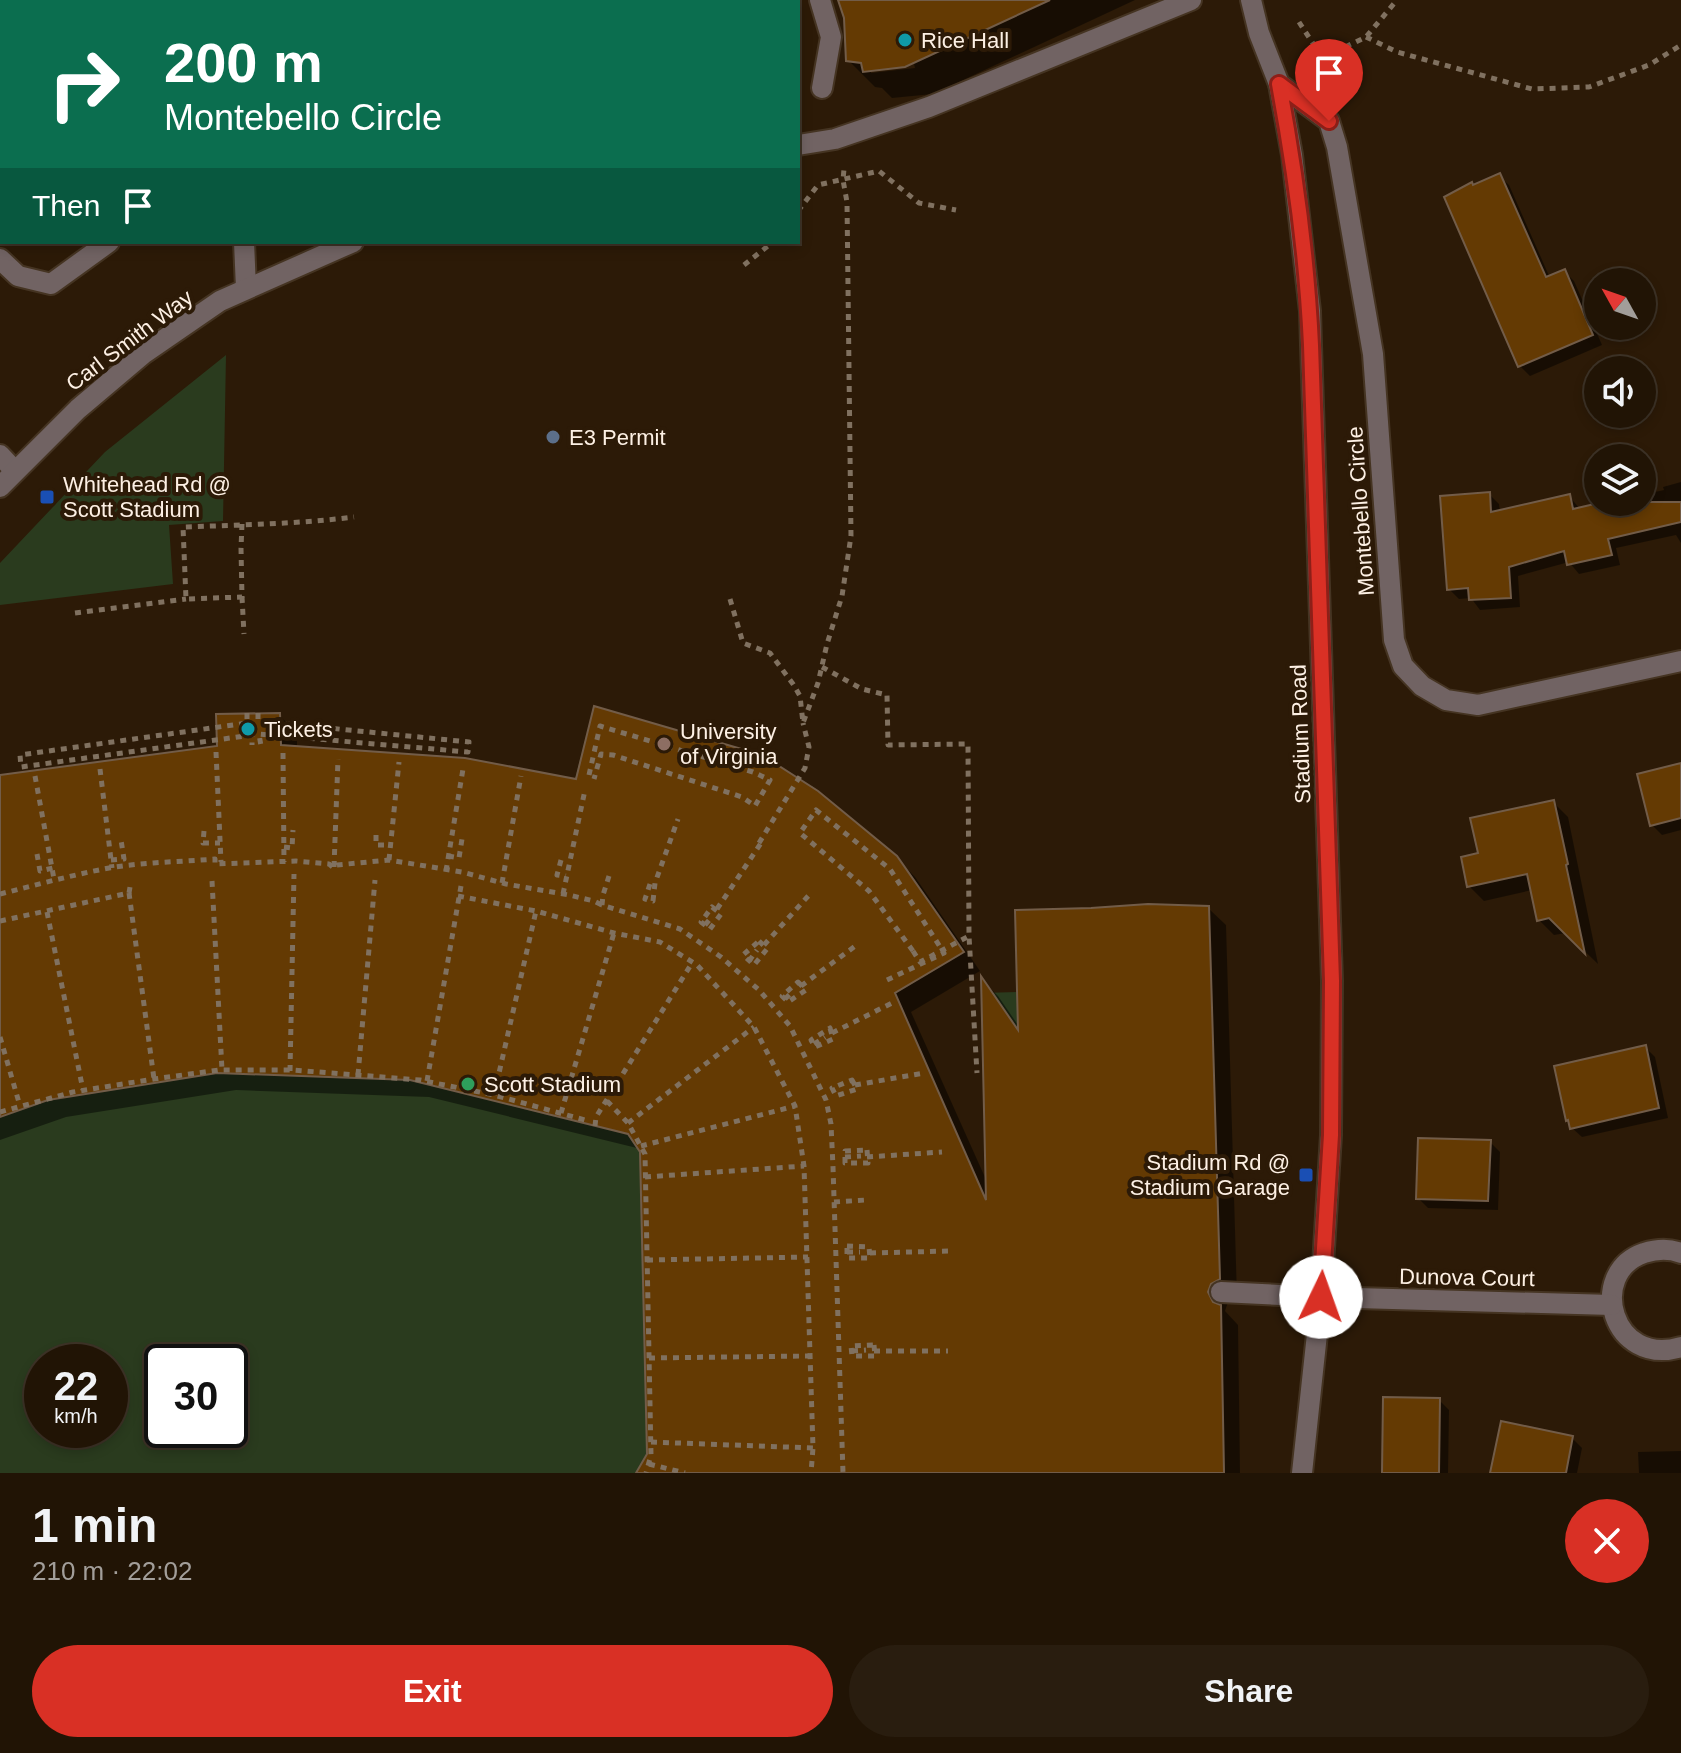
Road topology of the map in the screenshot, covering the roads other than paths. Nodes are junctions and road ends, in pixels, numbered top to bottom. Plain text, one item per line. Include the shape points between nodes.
1 (820, 0) edge
2 (1191, 0) edge
3 (1251, 0) edge
4 (1279, 84) junction
5 (822, 88) dead end
6 (800, 145) edge
7 (106, 244) edge
8 (244, 244) edge
9 (348, 244) edge
10 (0, 259) edge
11 (246, 288) junction
12 (0, 455) edge
13 (15, 471) junction
14 (0, 487) edge
15 (1681, 661) edge
16 (1681, 1253) edge
17 (1221, 1292) dead end
18 (1321, 1297) junction
19 (1612, 1305) junction
20 (1681, 1347) edge
21 (1302, 1473) edge

1 - 5 street via 831,37
2 - 6 street via 929,107 835,139
3 - 4 street, Stadium Road
4 - 15 street, Montebello Circle via 1329,121 1337,147 1373,354 1394,640 1403,666 1446,700 1478,705
4 - 18 street, Stadium Road via 1292,155 1312,361 1332,981 1331,1135
7 - 10 street via 51,284 18,276
8 - 11 street
9 - 11 street, Carl Smith Way
11 - 13 street, Carl Smith Way via 143,354
12 - 13 street
13 - 14 street, Carl Smith Way
16 - 19 street via 1658,1249 1623,1267
17 - 18 street, Dunova Court
18 - 19 street, Dunova Court
18 - 21 street, Stadium Road
19 - 20 street via 1617,1324 1630,1339 1647,1349

